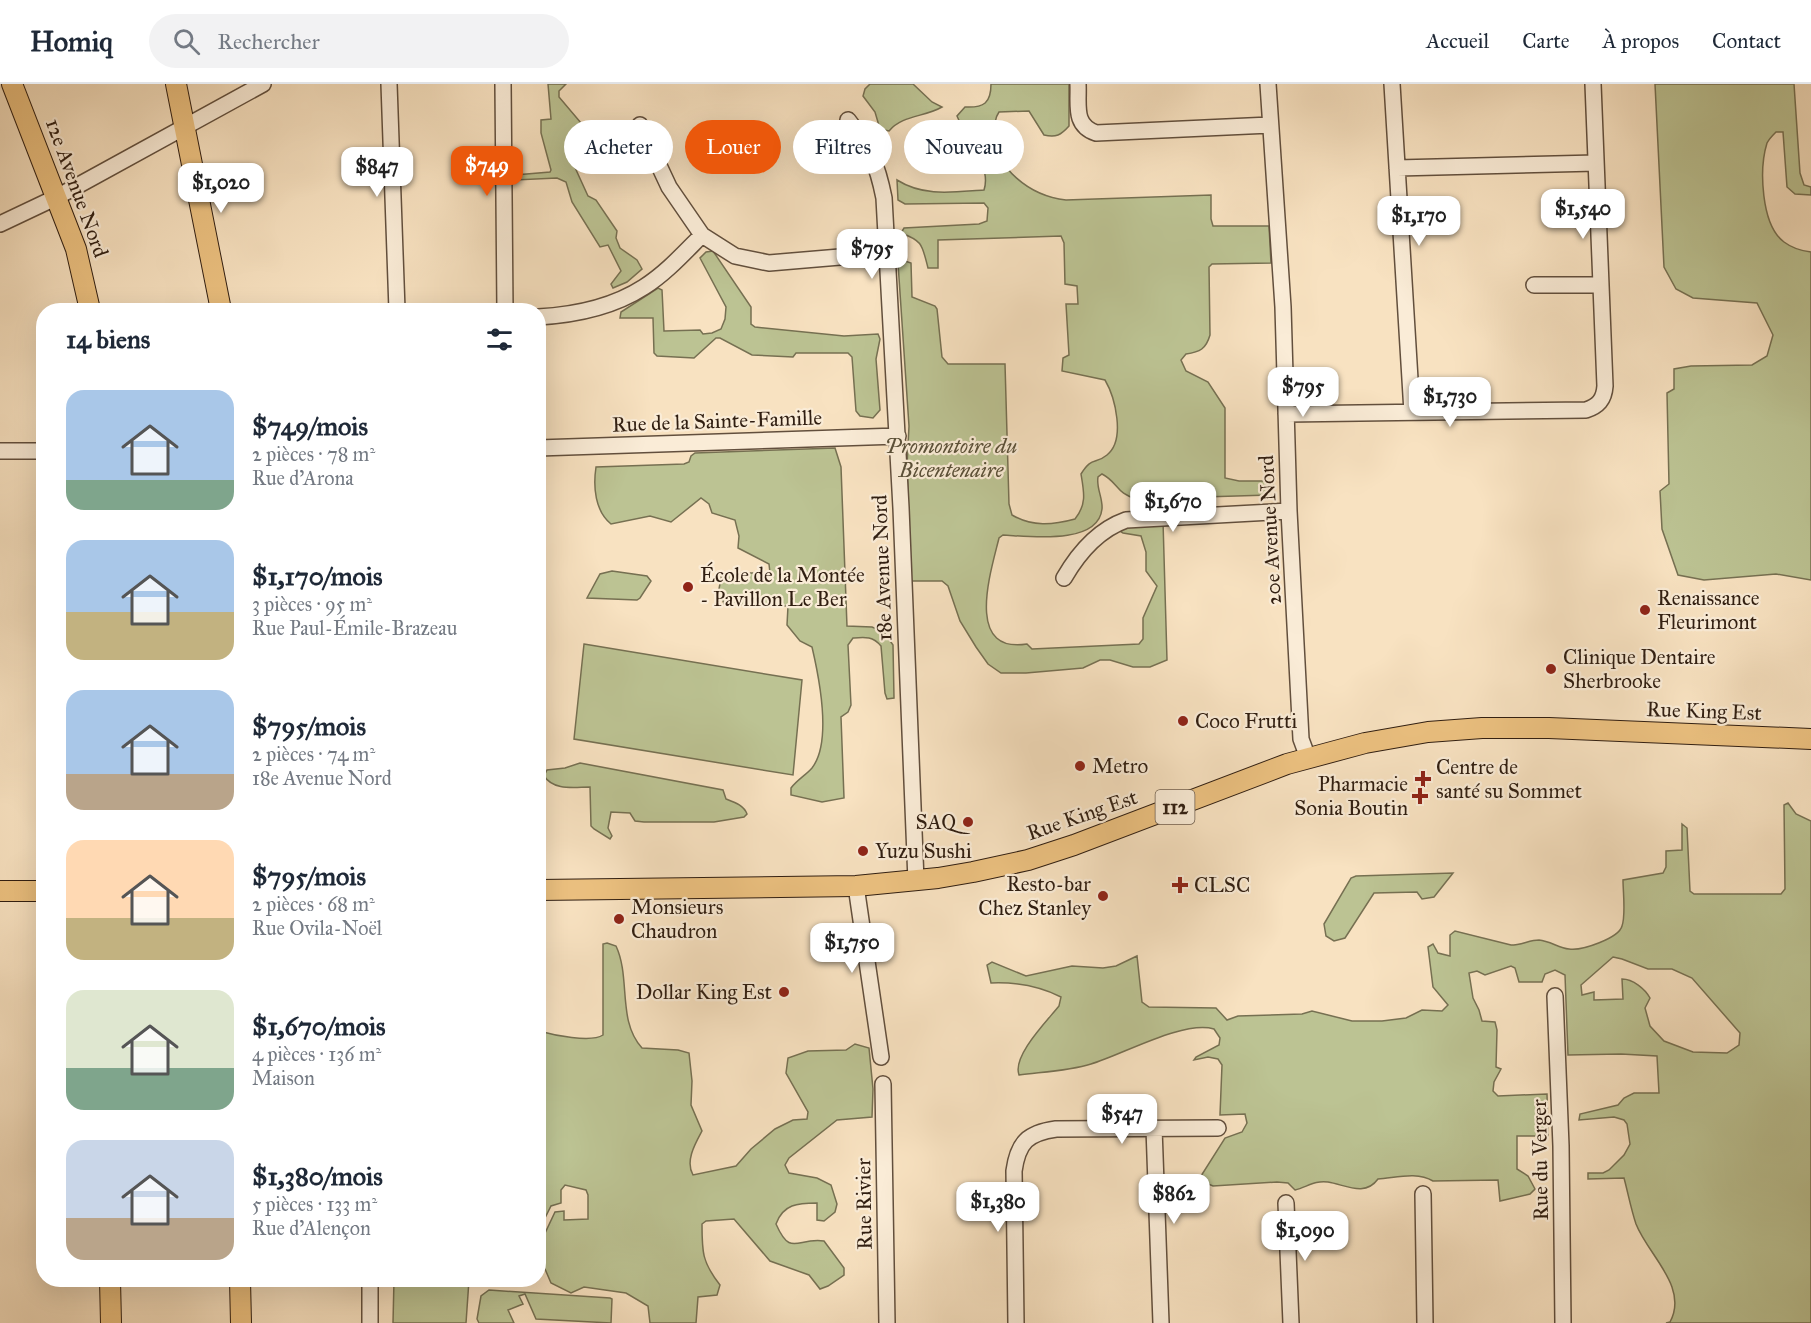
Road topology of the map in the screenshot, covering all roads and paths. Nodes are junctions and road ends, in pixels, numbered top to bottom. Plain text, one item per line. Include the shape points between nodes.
1 (12, 84) edge
2 (176, 84) edge
3 (263, 84) edge
4 (389, 84) edge
5 (503, 84) edge
6 (1078, 84) edge
7 (1268, 84) edge
8 (1392, 84) edge
9 (1593, 84) edge
10 (1270, 125) junction
11 (185, 126) junction
12 (1596, 163) junction
13 (1397, 168) junction
14 (663, 174) edge
15 (879, 174) edge
16 (57, 197) junction
17 (0, 224) edge
18 (702, 235) junction
19 (887, 253) junction
20 (1534, 285) dead end
21 (1601, 285) junction
22 (88, 303) edge
23 (220, 303) edge
24 (397, 303) edge
25 (505, 303) edge
26 (546, 317) edge
27 (1412, 412) junction
28 (1286, 414) junction
29 (898, 436) junction
30 (546, 448) edge
31 (0, 451) edge
32 (36, 451) edge
33 (1289, 511) junction
34 (1064, 578) dead end
35 (1811, 739) edge
36 (1308, 758) junction
37 (916, 880) junction
38 (856, 886) junction
39 (546, 890) edge
40 (0, 891) edge
41 (36, 891) edge
42 (1555, 996) dead end
43 (882, 1057) dead end
44 (883, 1084) dead end
45 (1154, 1128) junction
46 (1218, 1128) dead end
47 (1423, 1194) dead end
48 (1286, 1203) dead end
49 (110, 1287) edge
50 (240, 1287) edge
51 (370, 1287) edge
52 (111, 1323) edge
53 (241, 1323) edge
54 (370, 1323) edge
55 (887, 1323) edge
56 (1016, 1323) edge
57 (1161, 1323) edge
58 (1291, 1323) edge
59 (1425, 1323) edge
60 (1563, 1323) edge

1 - 16 main road, 12e Avenue Nord
2 - 11 main road
3 - 11 street
4 - 24 street
5 - 25 street
6 - 10 street via 1080,119 1088,130 1096,133
7 - 10 street, 20e Avenue Nord
8 - 13 street
9 - 12 street
10 - 28 street, 20e Avenue Nord
11 - 16 street
11 - 23 main road
12 - 13 street
12 - 21 street
13 - 27 street
14 - 18 street
15 - 19 street, 18e Avenue Nord
16 - 17 street
16 - 22 main road, 12e Avenue Nord via 76,249
18 - 19 street via 735,256 769,263
18 - 26 street via 644,287 609,304
19 - 29 street, 18e Avenue Nord
20 - 21 street
21 - 27 street via 1605,394 1594,407
27 - 28 street
28 - 33 street, 20e Avenue Nord
29 - 30 street, Rue de la Sainte-Famille
29 - 37 street, 18e Avenue Nord
31 - 32 street
33 - 34 street via 1126,520 1092,540
33 - 36 street, 20e Avenue Nord via 1301,739
35 - 36 main road, Rue King Est / 112 via 1482,728 1388,738
36 - 37 main road, Rue King Est / 112 via 1034,858
37 - 38 main road, Rue King Est / 112
38 - 39 main road, Rue King Est / 112
38 - 43 street
40 - 41 main road
42 - 60 street, Rue du Verger via 1562,1146
44 - 55 street, Rue Rivier
45 - 46 street
45 - 56 street via 1056,1128 1031,1136 1019,1149 1014,1171
45 - 57 street
47 - 59 street
48 - 58 street
49 - 52 main road
50 - 53 main road
51 - 54 street

